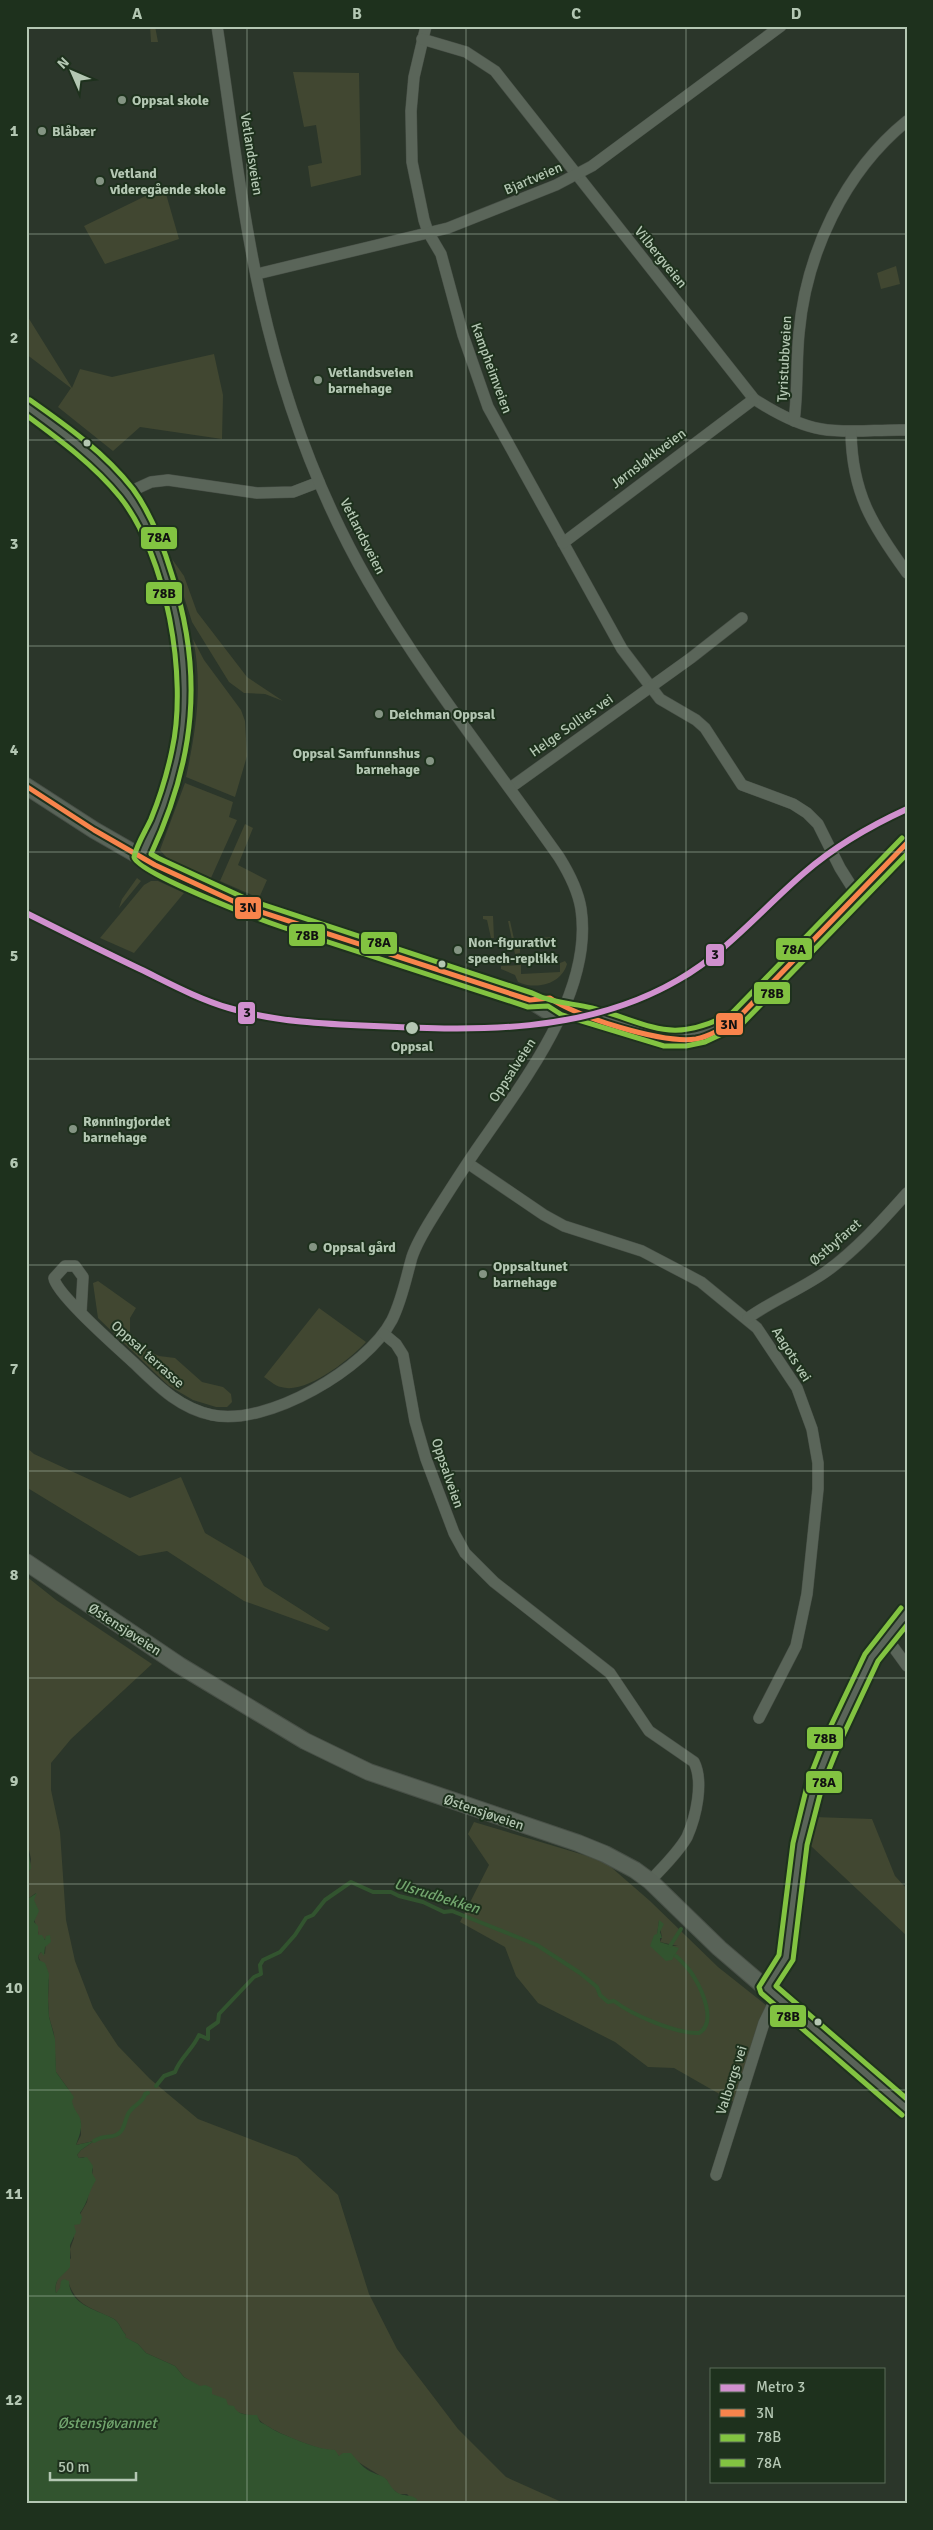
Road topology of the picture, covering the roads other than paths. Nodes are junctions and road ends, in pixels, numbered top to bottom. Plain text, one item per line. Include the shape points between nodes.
1 (217, 26) edge
2 (426, 26) edge
3 (781, 26) edge
4 (422, 39) junction
5 (907, 121) edge
6 (576, 175) junction
7 (428, 232) junction
8 (256, 274) junction
9 (754, 399) junction
10 (26, 406) edge
11 (794, 421) junction
12 (907, 430) edge
13 (851, 432) junction
14 (319, 482) junction
15 (127, 494) junction
16 (562, 543) junction
17 (907, 573) edge
18 (742, 618) dead end
19 (650, 688) junction
20 (26, 786) edge
21 (510, 788) junction
22 (907, 843) edge
23 (141, 857) junction
24 (856, 895) junction
25 (564, 1008) junction
26 (469, 1164) junction
27 (907, 1193) edge
28 (81, 1312) dead end
29 (748, 1318) junction
30 (384, 1334) junction
31 (26, 1562) edge
32 (907, 1613) edge
33 (886, 1637) junction
34 (907, 1666) edge
35 (759, 1718) dead end
36 (650, 1881) junction
37 (772, 1991) junction
38 (907, 2109) edge
39 (716, 2175) dead end

1 - 8 street, Vetlandsveien
2 - 4 street, Kampheimveien
3 - 6 street, Bjartveien
4 - 6 street, Vilbergveien via 466,52 495,72
4 - 7 street, Kampheimveien via 414,76 411,133 415,181
5 - 11 street, Tyristubbveien via 873,153 850,186 818,246 802,306
6 - 7 street, Bjartveien via 457,225
6 - 9 street, Vilbergveien
7 - 8 street, Bjartveien
7 - 16 street, Kampheimveien via 441,254 488,407
8 - 14 street, Vetlandsveien via 275,358
9 - 11 street, Vilbergveien
9 - 16 street, Jørnsløkkveien
10 - 15 street via 99,464
11 - 13 street, Vilbergveien via 820,429
12 - 13 street, Vilbergveien
13 - 17 street via 862,503 877,532
14 - 15 street via 286,493 257,494 168,480 151,482
14 - 21 street, Vetlandsveien via 367,580 396,627
15 - 23 street via 155,547 167,580 180,630 186,679 184,730 178,766 161,815
16 - 19 street, Kampheimveien via 622,649
18 - 19 street
19 - 21 street, Helge Sollies vei
19 - 24 street, Kampheimveien via 664,703 705,728 742,785 793,804 807,813 826,836
20 - 23 main road
21 - 25 street, Vetlandsveien via 559,857 580,905 580,952
22 - 24 main road
23 - 25 main road via 246,907 530,1000 550,998
24 - 25 main road via 737,1019 710,1034 696,1039 666,1039
25 - 26 street, Oppsalveien via 544,1050
26 - 29 street, Aagots vei via 564,1226 633,1247 680,1270
26 - 30 street, Oppsalveien via 426,1227
27 - 29 street, Østbyfaret via 827,1271 770,1302
28 - 30 street, Oppsal terrasse via 169,1396 188,1408 222,1417 264,1412 327,1382 364,1356
29 - 35 street, Aagots vei via 797,1388 812,1429 818,1463 808,1585 800,1632 790,1660
30 - 36 street, Oppsalveien via 403,1355 415,1421 426,1459 465,1553 494,1582 604,1668 649,1731 694,1762 698,1789 689,1830
31 - 36 main road, Østensjøveien via 179,1664 305,1741 378,1775 605,1854
32 - 33 street, Valborgs vei
33 - 34 street
33 - 37 street, Valborgs vei via 865,1671 833,1739 813,1792 800,1844 787,1955
36 - 37 main road, Østensjøveien via 719,1948
37 - 38 main road, Østensjøveien
37 - 39 street, Valborgs vei

